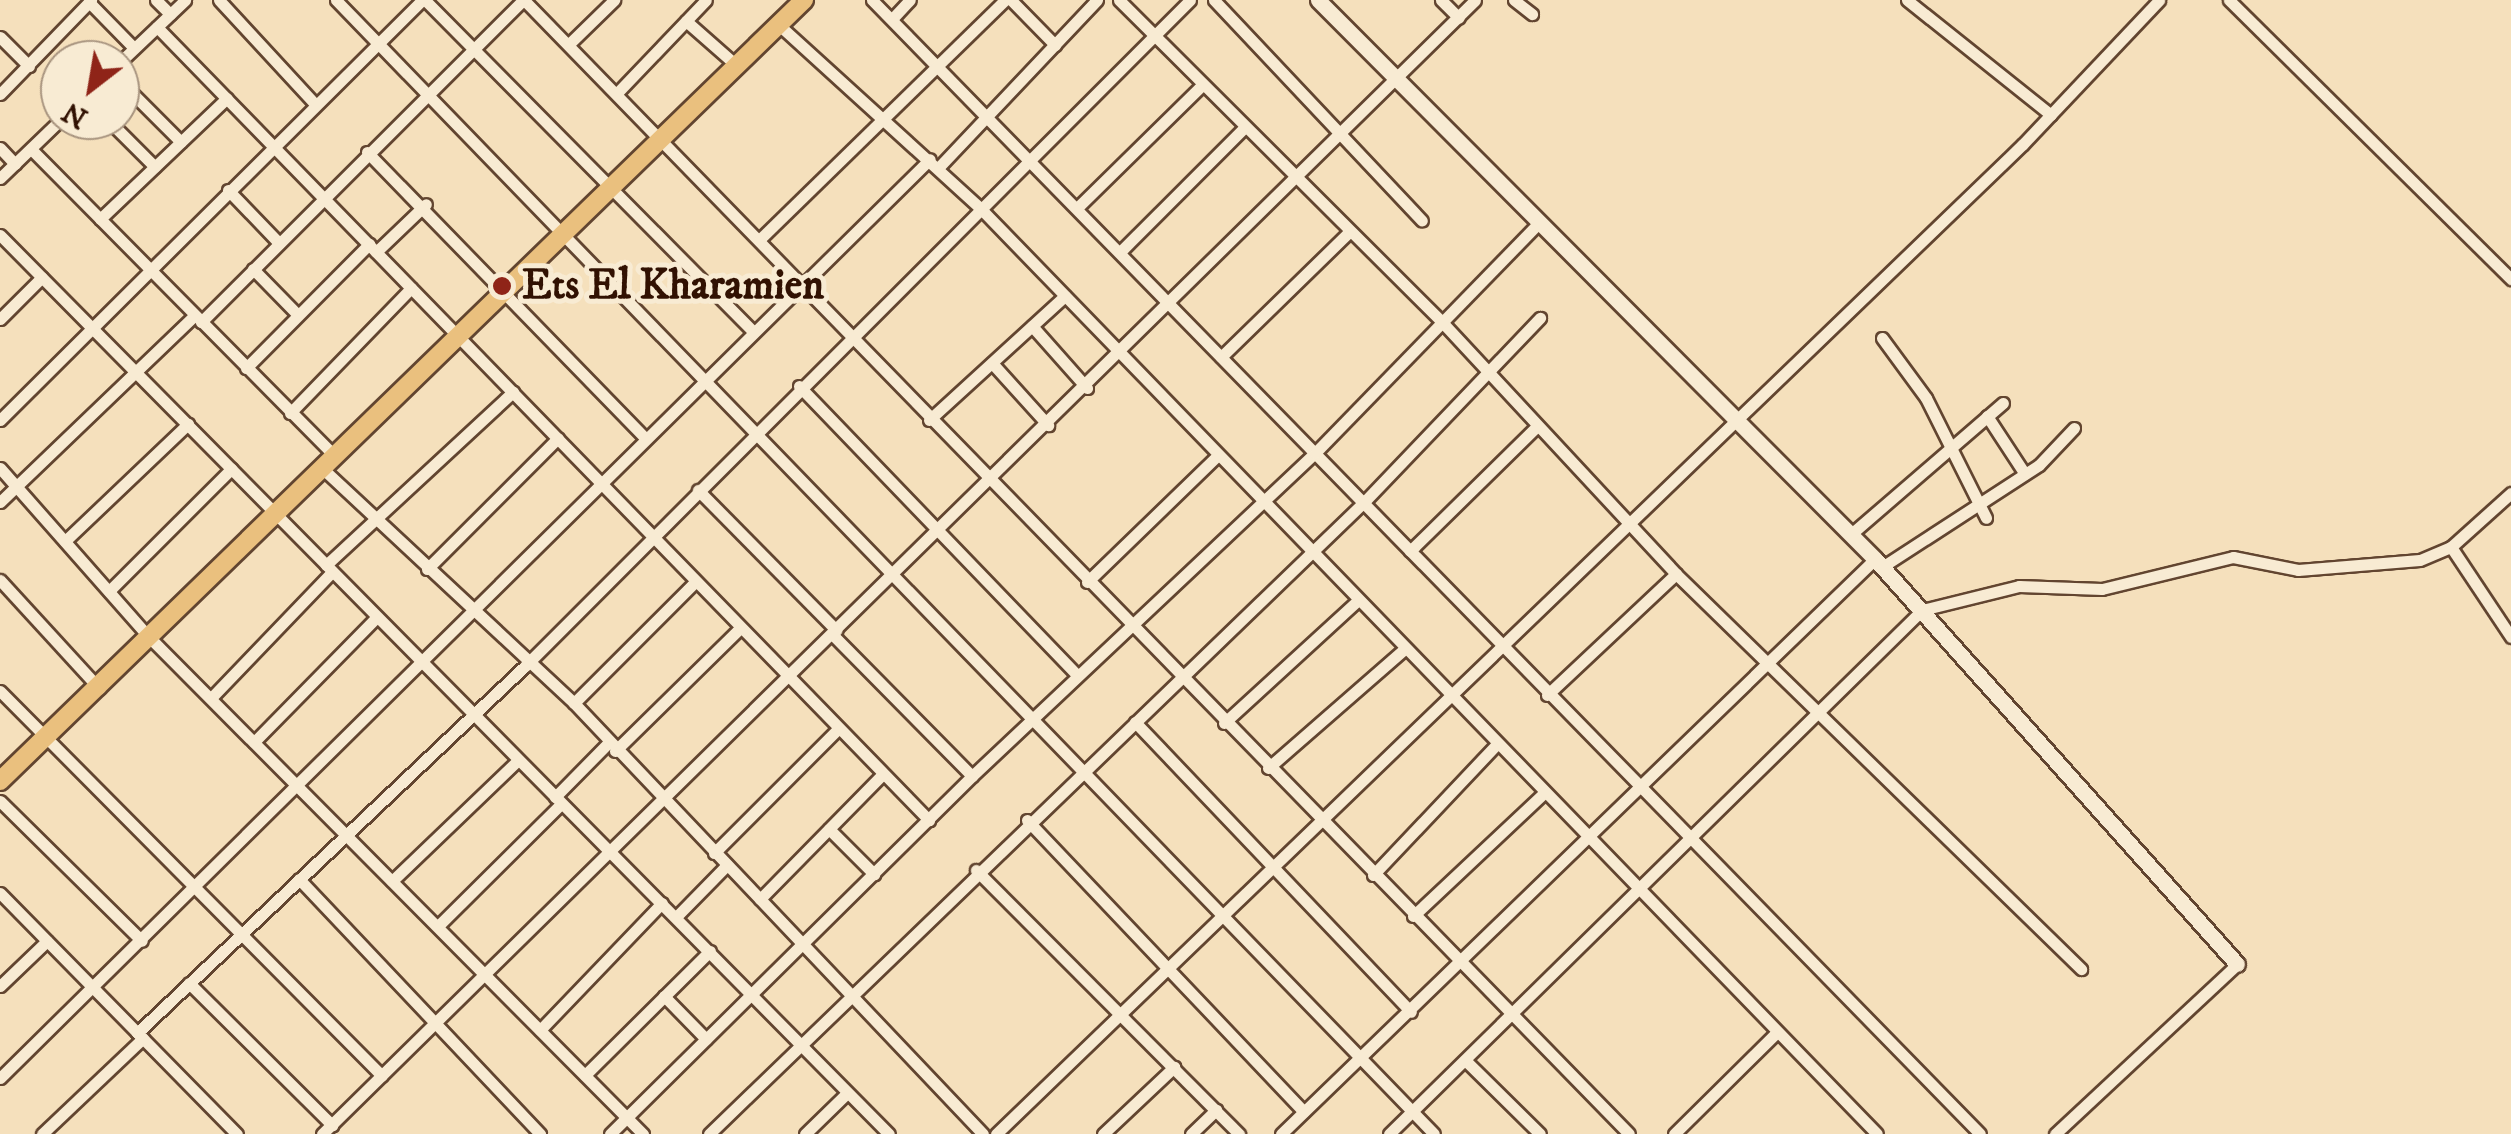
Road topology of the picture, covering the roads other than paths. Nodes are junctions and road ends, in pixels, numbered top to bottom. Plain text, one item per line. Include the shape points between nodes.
1 (156, 0) edge
2 (185, 0) edge
3 (219, 0) edge
4 (336, 0) edge
5 (424, 0) edge
6 (524, 0) edge
7 (614, 0) edge
8 (706, 0) edge
9 (872, 0) edge
10 (910, 0) edge
11 (1008, 0) edge
12 (1097, 0) edge
13 (1119, 0) edge
14 (1190, 0) edge
15 (1214, 0) edge
16 (1318, 0) edge
17 (1441, 0) edge
18 (1475, 0) edge
19 (1514, 0) edge
20 (1907, 0) edge
21 (2159, 0) edge
22 (2229, 0) edge
23 (84, 3) edge
24 (794, 3) edge
25 (170, 14) junction
26 (1532, 14) dead end
27 (1460, 18) junction
28 (892, 19) junction
29 (686, 21) junction
30 (780, 24) junction
31 (157, 26) junction
32 (0, 37) edge
33 (1156, 38) junction
34 (125, 40) edge
35 (140, 42) edge
36 (377, 43) junction
37 (570, 43) junction
38 (1055, 45) junction
39 (470, 53) junction
40 (29, 66) junction
41 (736, 66) junction
42 (940, 66) junction
43 (1397, 82) junction
44 (1202, 84) junction
45 (618, 92) junction
46 (0, 94) edge
47 (426, 94) junction
48 (227, 98) junction
49 (140, 101) edge
50 (314, 103) junction
51 (990, 114) junction
52 (2051, 115) junction
53 (888, 117) junction
54 (1244, 128) junction
55 (1342, 135) junction
56 (40, 140) edge
57 (128, 140) edge
58 (182, 142) junction
59 (656, 143) junction
60 (273, 145) junction
61 (0, 148) edge
62 (31, 149) junction
63 (368, 152) junction
64 (1034, 158) junction
65 (934, 163) junction
66 (15, 164) junction
67 (155, 167) junction
68 (0, 178) edge
69 (1296, 179) junction
70 (612, 184) junction
71 (228, 190) junction
72 (323, 197) junction
73 (426, 204) junction
74 (1079, 206) junction
75 (982, 210) junction
76 (100, 220) junction
77 (1422, 220) dead end
78 (1537, 225) junction
79 (1350, 230) junction
80 (0, 234) edge
81 (560, 236) junction
82 (760, 240) junction
83 (279, 242) junction
84 (373, 248) junction
85 (1120, 251) junction
86 (253, 268) junction
87 (149, 270) junction
88 (42, 277) junction
89 (2511, 279) edge
90 (802, 284) junction
91 (411, 288) junction
92 (502, 294) junction
93 (1065, 296) junction
94 (1171, 306) junction
95 (298, 315) junction
96 (1540, 318) dead end
97 (198, 319) junction
98 (0, 320) edge
99 (1442, 322) junction
100 (1032, 326) junction
101 (92, 328) junction
102 (753, 331) junction
103 (850, 335) junction
104 (459, 336) junction
105 (1882, 338) dead end
106 (1122, 354) junction
107 (1221, 357) junction
108 (992, 363) junction
109 (246, 368) junction
110 (136, 373) junction
111 (1488, 374) junction
112 (703, 382) junction
113 (799, 386) junction
114 (1087, 388) junction
115 (513, 392) junction
116 (2003, 403) dead end
117 (290, 413) junction
118 (1987, 416) junction
119 (1732, 418) junction
120 (0, 420) edge
121 (930, 420) junction
122 (188, 424) junction
123 (1048, 425) junction
124 (1538, 426) junction
125 (2074, 428) dead end
126 (752, 433) junction
127 (558, 438) junction
128 (646, 438) junction
129 (1951, 444) junction
130 (1315, 453) junction
131 (1215, 458) junction
132 (328, 462) junction
133 (0, 468) edge
134 (231, 469) junction
135 (2025, 474) junction
136 (988, 483) junction
137 (600, 484) junction
138 (16, 485) junction
139 (698, 490) junction
140 (2511, 493) edge
141 (1976, 501) junction
142 (0, 502) edge
143 (1364, 502) junction
144 (1260, 505) junction
145 (276, 515) junction
146 (374, 518) junction
147 (1986, 518) dead end
148 (1628, 522) junction
149 (940, 530) junction
150 (1850, 536) junction
151 (651, 537) junction
152 (65, 541) junction
153 (2450, 547) junction
154 (1410, 552) junction
155 (1308, 556) junction
156 (1878, 563) junction
157 (329, 568) junction
158 (427, 569) junction
159 (1676, 574) junction
160 (890, 576) junction
161 (0, 580) edge
162 (694, 582) junction
163 (1087, 582) junction
164 (110, 591) junction
165 (1355, 603) junction
166 (1922, 610) junction
167 (476, 614) junction
168 (377, 616) junction
169 (1128, 626) junction
170 (738, 630) junction
171 (834, 632) junction
172 (2511, 636) edge
173 (152, 639) junction
174 (1499, 648) junction
175 (1402, 651) junction
176 (1771, 660) junction
177 (422, 662) junction
178 (525, 666) junction
179 (1076, 674) junction
180 (1180, 679) junction
181 (785, 680) junction
182 (99, 688) junction
183 (0, 692) edge
184 (1546, 695) junction
185 (211, 698) junction
186 (1450, 699) junction
187 (574, 703) junction
188 (1822, 708) junction
189 (473, 713) junction
190 (1028, 720) junction
191 (1135, 722) junction
192 (1224, 723) junction
193 (837, 730) junction
194 (42, 736) junction
195 (254, 742) junction
196 (1496, 745) junction
197 (611, 747) junction
198 (518, 760) junction
199 (1268, 768) junction
200 (1081, 773) junction
201 (882, 775) junction
202 (972, 776) junction
203 (0, 781) edge
204 (296, 784) junction
205 (1640, 788) junction
206 (1544, 793) junction
207 (558, 800) junction
208 (0, 802) edge
209 (662, 803) junction
210 (929, 820) junction
211 (1028, 820) junction
212 (1323, 824) junction
213 (829, 828) junction
214 (346, 834) junction
215 (1589, 838) junction
216 (1689, 838) junction
217 (714, 853) junction
218 (612, 855) junction
219 (727, 865) junction
220 (976, 870) junction
221 (1274, 870) junction
222 (874, 874) junction
223 (1374, 875) junction
224 (299, 879) junction
225 (392, 881) junction
226 (189, 883) junction
227 (1638, 888) junction
228 (0, 894) edge
229 (760, 899) junction
230 (662, 903) junction
231 (1220, 916) junction
232 (1413, 916) junction
233 (676, 917) junction
234 (438, 926) junction
235 (241, 933) junction
236 (46, 941) junction
237 (142, 941) junction
238 (802, 943) junction
239 (710, 951) junction
240 (1460, 963) junction
241 (1170, 964) junction
242 (2238, 964) joint
243 (2081, 969) dead end
244 (486, 975) junction
245 (189, 983) junction
246 (0, 986) edge
247 (95, 990) junction
248 (752, 994) junction
249 (664, 996) junction
250 (849, 996) junction
251 (1411, 1012) junction
252 (1120, 1013) junction
253 (1511, 1015) junction
254 (437, 1022) junction
255 (540, 1030) junction
256 (1776, 1032) junction
257 (140, 1035) junction
258 (706, 1039) junction
259 (798, 1046) junction
260 (1361, 1056) junction
261 (1466, 1060) junction
262 (1174, 1067) junction
263 (585, 1075) junction
264 (382, 1076) junction
265 (0, 1078) edge
266 (846, 1094) junction
267 (1216, 1110) junction
268 (1304, 1112) junction
269 (1412, 1112) junction
270 (627, 1118) junction
271 (327, 1129) edge
272 (42, 1134) edge
273 (237, 1134) edge
274 (540, 1134) edge
275 (610, 1134) edge
276 (643, 1134) edge
277 (709, 1134) edge
278 (805, 1134) edge
279 (889, 1134) edge
280 (982, 1134) edge
281 (996, 1134) edge
282 (1103, 1134) edge
283 (1192, 1134) edge
284 (1239, 1134) edge
285 (1281, 1134) edge
286 (1389, 1134) edge
287 (1434, 1134) edge
288 (1540, 1134) edge
289 (1629, 1134) edge
290 (1674, 1134) edge
291 (1877, 1134) edge
292 (1980, 1134) edge
293 (2055, 1134) edge

1 - 25 street
2 - 25 street
3 - 50 street
4 - 36 street
5 - 36 street
5 - 39 street
6 - 37 street
6 - 39 street
7 - 37 street
8 - 29 street
9 - 28 street
10 - 28 street
11 - 38 street
11 - 42 street
12 - 38 street
13 - 33 street
14 - 33 street
15 - 55 street
16 - 43 street
17 - 27 street
18 - 27 street
19 - 26 street
20 - 52 street
21 - 52 street
22 - 89 street
23 - 34 street
23 - 40 street
24 - 30 main road
25 - 31 street
27 - 43 street
28 - 42 street
29 - 41 street
29 - 45 street
30 - 41 main road
30 - 53 street
31 - 35 street
31 - 48 street
32 - 40 street
33 - 44 street
33 - 64 street
36 - 47 street
36 - 50 street
37 - 45 street
38 - 51 street
39 - 47 street
39 - 70 street
40 - 46 street
41 - 59 main road
42 - 51 street
42 - 53 street
43 - 55 street
43 - 78 street
44 - 54 street
44 - 74 street
45 - 59 street
47 - 63 street
47 - 81 street
48 - 58 street
48 - 60 street
49 - 58 street
50 - 60 street
51 - 64 street
51 - 65 street
52 - 119 street
53 - 65 street
53 - 82 street
54 - 69 street
54 - 85 street
55 - 69 street
55 - 77 street
56 - 62 street
57 - 67 street
58 - 67 street
59 - 70 main road
59 - 82 street
60 - 71 street
60 - 72 street
61 - 66 street
62 - 66 street
62 - 76 street
63 - 72 street
63 - 73 street
64 - 74 street
64 - 75 street
65 - 75 street
65 - 90 street
66 - 68 street
67 - 76 street
69 - 79 street
69 - 94 street
70 - 81 main road
70 - 102 street
71 - 83 street
71 - 87 street
72 - 83 street
72 - 84 street
73 - 84 street
73 - 92 street
74 - 85 street
75 - 93 street
75 - 103 street
76 - 87 street
78 - 99 street
78 - 119 street
79 - 99 street
79 - 107 street
80 - 88 street
81 - 92 main road
81 - 112 street
82 - 90 street
83 - 86 street
84 - 91 street
84 - 95 street
85 - 94 street
86 - 95 street
86 - 97 street
87 - 97 street
87 - 101 street
88 - 98 street
88 - 101 street
90 - 102 street
90 - 103 street
91 - 104 street
91 - 117 street
92 - 104 main road
92 - 128 street
93 - 100 street
93 - 106 street
94 - 106 street
94 - 107 street
95 - 109 street
96 - 111 street
97 - 109 street
97 - 110 street
99 - 111 street
99 - 130 street
100 - 108 street
100 - 114 street
101 - 110 street
101 - 120 street
102 - 112 street
103 - 113 street
103 - 121 street
104 - 115 street
104 - 132 main road
105 - 129 street
106 - 114 street
106 - 131 street
107 - 130 street
108 - 121 street
108 - 123 street
109 - 117 street
110 - 122 street
110 - 138 street
111 - 124 street
111 - 143 street
112 - 126 street
112 - 128 street
113 - 126 street
113 - 149 street
114 - 123 street
115 - 127 street
115 - 146 street
116 - 118 street
117 - 132 street
118 - 129 street
118 - 135 street
119 - 148 street
119 - 150 street
121 - 136 street
122 - 134 street
122 - 152 street
123 - 136 street
124 - 148 street
124 - 154 street
125 - 135 street
126 - 139 street
126 - 160 street
127 - 137 street
127 - 158 street
128 - 137 street
129 - 141 street
129 - 150 street
130 - 143 street
130 - 144 street
131 - 144 street
131 - 163 street
132 - 145 main road
132 - 146 street
133 - 138 street
134 - 145 street
134 - 164 street
135 - 141 street
136 - 149 street
136 - 163 street
137 - 151 street
137 - 167 street
138 - 142 street
138 - 152 street
139 - 151 street
139 - 171 street
140 - 153 street
141 - 147 street
141 - 156 street
143 - 154 street
143 - 155 street
144 - 155 street
144 - 169 street
145 - 157 street
145 - 173 main road
146 - 157 street
146 - 158 street
148 - 159 street
148 - 174 street
149 - 160 street
149 - 179 street
150 - 156 street
151 - 162 street
151 - 178 street
152 - 164 street
153 - 166 street via 2408,562 2317,569 2234,557 2102,589 2019,586
153 - 172 street
154 - 174 street
155 - 165 street
155 - 180 street
156 - 166 street
156 - 176 street
157 - 168 street
157 - 185 street
158 - 167 street
159 - 176 street
159 - 184 street
160 - 171 street
160 - 190 street
161 - 182 street
162 - 170 street
162 - 187 street
163 - 169 street
164 - 173 street
165 - 175 street
165 - 192 street
166 - 188 street
166 - 242 street
167 - 177 street
167 - 178 street
168 - 177 street
168 - 195 street
169 - 179 street
169 - 180 street
170 - 181 street
170 - 197 street
171 - 181 street
171 - 202 street
173 - 182 main road
173 - 185 street
174 - 184 street
174 - 186 street
175 - 186 street
175 - 199 street
176 - 188 street
176 - 205 street
177 - 189 street
177 - 204 street
178 - 187 street
178 - 189 street
179 - 190 street
180 - 191 street
180 - 192 street
181 - 193 street
181 - 209 street
182 - 194 main road
183 - 194 street
184 - 205 street
185 - 195 street
186 - 196 street
186 - 212 street
187 - 197 street
188 - 216 street
188 - 243 street
189 - 198 street
189 - 214 street
190 - 200 street
190 - 202 street
191 - 200 street
191 - 221 street
192 - 199 street
193 - 201 street
193 - 217 street
194 - 203 main road
194 - 226 street
195 - 204 street
196 - 206 street
196 - 223 street
197 - 207 street
197 - 209 street
198 - 207 street
198 - 225 street
199 - 212 street
200 - 211 street
200 - 231 street
201 - 210 street
201 - 213 street
202 - 210 street
204 - 214 street
204 - 226 street
205 - 215 street
205 - 216 street
206 - 215 street
206 - 232 street
207 - 218 street
207 - 234 street
208 - 237 street
209 - 217 street
209 - 218 street
210 - 222 street
211 - 220 street
211 - 241 street
212 - 221 street
212 - 223 street
213 - 222 street
213 - 229 street
214 - 224 street
214 - 225 street
215 - 227 street
215 - 240 street
216 - 227 street
216 - 292 street
217 - 219 street
218 - 230 street
218 - 244 street
219 - 229 street
219 - 233 street
220 - 250 street
220 - 252 street
221 - 231 street
221 - 251 street
222 - 238 street
223 - 232 street
224 - 235 street
224 - 254 street
225 - 234 street
226 - 235 street
226 - 237 street
227 - 253 street
227 - 256 street
228 - 236 street
229 - 238 street
230 - 233 street
230 - 255 street
231 - 241 street
231 - 260 street
232 - 240 street
233 - 239 street
234 - 244 street
235 - 245 street
235 - 264 street
236 - 246 street
236 - 247 street
237 - 247 street
238 - 248 street
238 - 250 street
239 - 248 street
239 - 249 street
240 - 251 street
240 - 253 street
241 - 252 street
241 - 268 street
242 - 293 street
244 - 254 street
244 - 255 street
245 - 257 street
245 - 271 street
247 - 257 street
247 - 265 street
248 - 258 street
248 - 259 street
249 - 258 street
249 - 263 street
250 - 259 street
250 - 280 street
251 - 260 street
252 - 262 street
252 - 281 street
253 - 261 street
253 - 289 street
254 - 264 street
254 - 274 street
255 - 263 street
256 - 290 street
256 - 291 street
257 - 272 street
257 - 273 street
258 - 270 street
259 - 266 street
259 - 277 street
260 - 268 street
260 - 269 street
261 - 269 street
261 - 288 street
262 - 267 street
262 - 282 street
263 - 270 street
264 - 271 street
266 - 278 street
266 - 279 street
267 - 283 street
267 - 284 street
268 - 285 street
269 - 286 street
269 - 287 street
270 - 275 street
270 - 276 street

